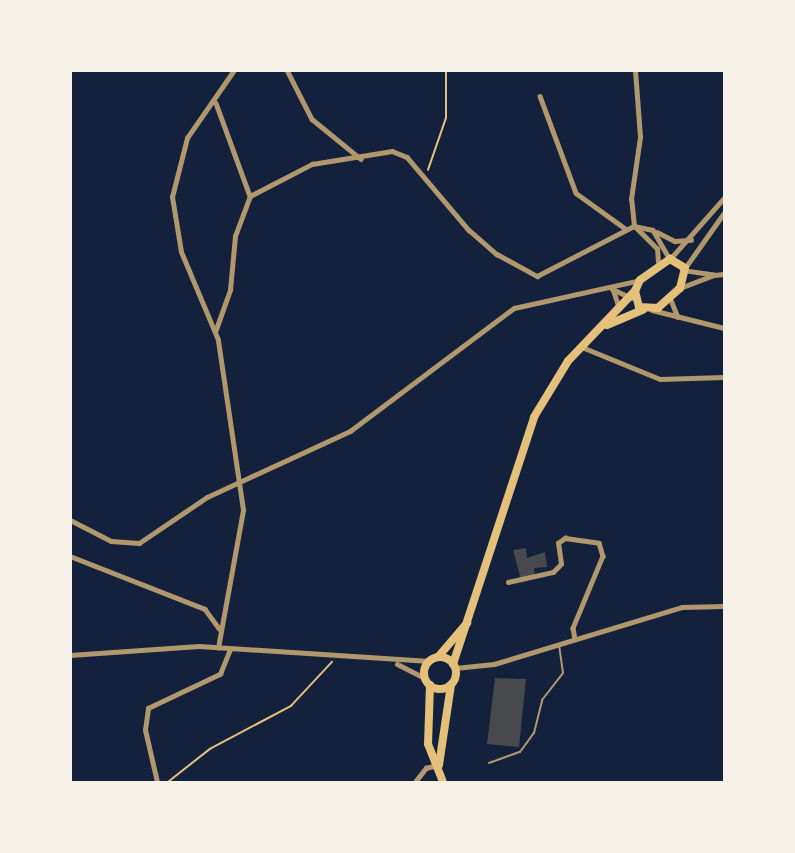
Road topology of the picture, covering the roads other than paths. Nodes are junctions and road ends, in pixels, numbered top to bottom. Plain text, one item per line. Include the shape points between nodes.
1 (234, 70) edge
2 (287, 70) edge
3 (635, 70) edge
4 (540, 96) dead end
5 (216, 103) junction
6 (361, 159) junction
7 (250, 196) junction
8 (724, 198) edge
9 (724, 213) edge
10 (634, 226) junction
11 (626, 229) junction
12 (653, 230) junction
13 (691, 240) junction
14 (670, 259) junction
15 (658, 262) junction
16 (685, 270) junction
17 (724, 274) edge
18 (714, 275) junction
19 (640, 280) junction
20 (610, 288) junction
21 (680, 288) junction
22 (633, 297) junction
23 (671, 300) junction
24 (620, 309) junction
25 (648, 310) junction
26 (680, 319) junction
27 (605, 325) junction
28 (724, 328) edge
29 (215, 332) junction
30 (582, 347) junction
31 (724, 377) edge
32 (238, 484) junction
33 (70, 520) edge
34 (70, 556) edge
35 (508, 582) dead end
36 (724, 606) edge
37 (467, 623) junction
38 (219, 628) junction
39 (575, 639) junction
40 (558, 644) junction
41 (218, 648) junction
42 (231, 649) junction
43 (70, 655) edge
44 (434, 659) junction
45 (393, 662) junction
46 (454, 666) junction
47 (428, 682) junction
48 (451, 685) junction
49 (489, 763) dead end
50 (439, 765) junction
51 (157, 783) edge
52 (415, 783) edge
53 (443, 783) edge

1 - 5 street
2 - 6 street via 312,119
3 - 10 street via 640,137 631,199
4 - 11 street via 576,193
5 - 7 street
5 - 29 street via 187,138 172,206 181,252
6 - 7 street via 312,164
6 - 11 street via 392,151 407,157 474,234 537,276
7 - 29 street via 235,236 230,290
8 - 13 street
9 - 16 street
10 - 11 street
10 - 12 street
10 - 15 street via 657,249
12 - 13 street via 675,241
12 - 14 street
13 - 14 street
14 - 15 highway
14 - 16 highway
15 - 19 highway
16 - 18 street
16 - 21 highway
17 - 18 street
18 - 21 street
19 - 20 street
19 - 22 highway
20 - 22 street
20 - 24 street
20 - 32 street via 555,295 514,308 350,431
21 - 23 highway
22 - 24 highway
22 - 25 highway
23 - 25 highway
23 - 26 street
24 - 27 highway
25 - 26 street
25 - 27 highway
26 - 28 street
27 - 30 highway
29 - 32 street
30 - 31 street via 660,379
30 - 37 highway via 534,417
32 - 33 street via 139,543 111,541
32 - 38 street via 241,532
34 - 38 street via 206,609
35 - 39 street via 554,572 561,564 558,543 565,538 599,543 603,556 573,628
36 - 39 street via 682,607
37 - 44 highway
37 - 46 highway
38 - 41 street
39 - 40 street
40 - 46 street via 479,668
40 - 49 lane via 563,673 542,700 534,733 520,752
41 - 42 street
41 - 43 street via 159,646
42 - 45 street
42 - 51 street via 220,674 148,708 144,730
44 - 45 street
44 - 46 highway
44 - 47 highway
45 - 47 street
46 - 48 highway
47 - 48 highway via 438,689
47 - 50 highway via 428,744
48 - 50 highway
50 - 52 street via 426,768
50 - 53 highway

